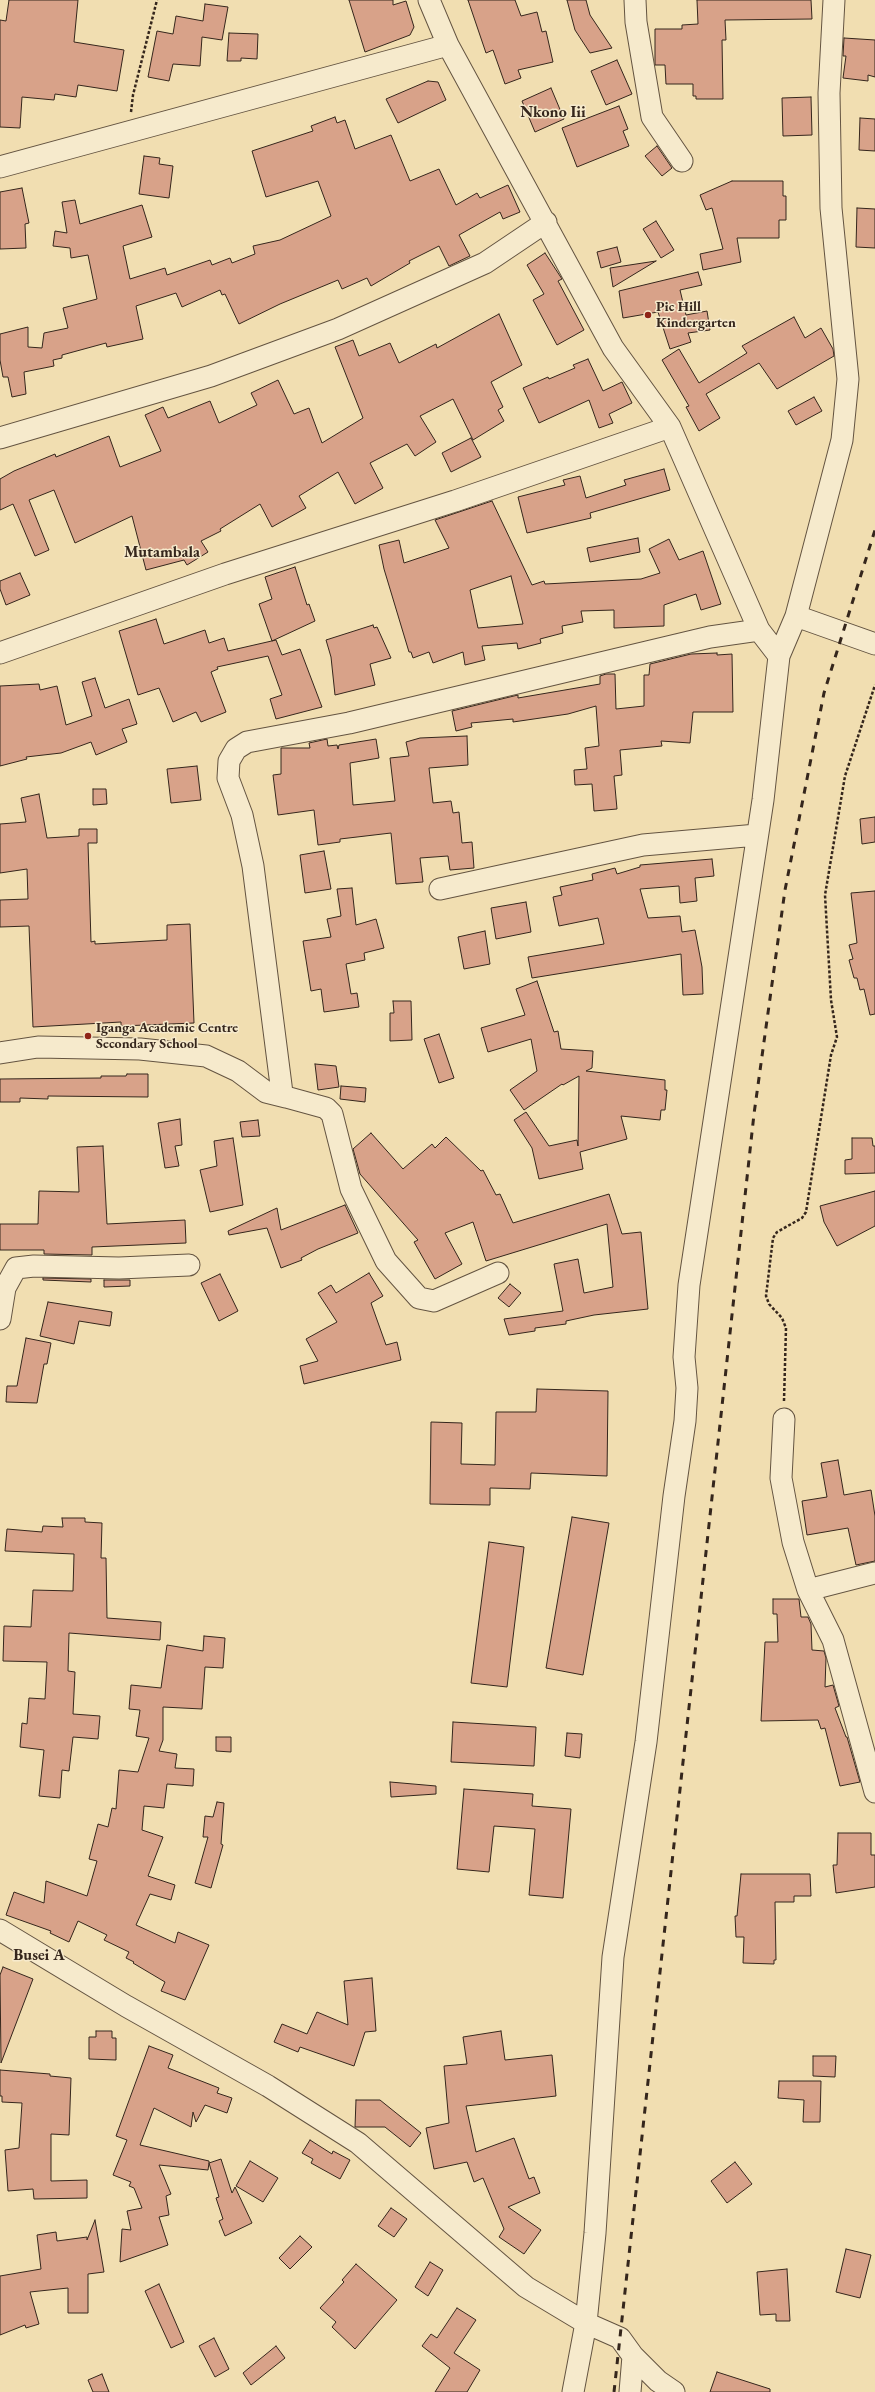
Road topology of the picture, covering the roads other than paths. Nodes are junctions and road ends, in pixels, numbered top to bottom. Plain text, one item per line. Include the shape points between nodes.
1 (429, 0) edge
2 (634, 0) edge
3 (834, 0) edge
4 (448, 45) junction
5 (682, 162) dead end
6 (0, 167) edge
7 (546, 222) junction
8 (670, 427) junction
9 (0, 438) edge
10 (796, 616) junction
11 (759, 630) junction
12 (875, 644) edge
13 (0, 653) edge
14 (780, 656) junction
15 (757, 835) junction
16 (440, 889) dead end
17 (0, 1053) edge
18 (286, 1098) junction
19 (189, 1265) dead end
20 (498, 1273) dead end
21 (0, 1319) edge
22 (784, 1419) road end
23 (875, 1573) edge
24 (808, 1590) junction
25 (875, 1792) edge
26 (0, 1930) edge
27 (586, 2323) junction
28 (633, 2356) junction
29 (574, 2392) edge
30 (630, 2392) edge
31 (674, 2392) edge

1 - 4 street
2 - 5 street via 652,117
3 - 10 street via 829,92 831,208 848,379 842,440
4 - 6 street
4 - 7 street
7 - 8 street via 613,348
7 - 9 street via 485,263 338,329 211,376
8 - 11 street
8 - 13 street via 455,501 225,574
10 - 12 street
10 - 14 street
11 - 14 street
11 - 18 street via 710,637 349,723 247,742 236,750 229,761 228,778 242,815 253,866 282,1093
14 - 15 street
15 - 16 street via 643,845
15 - 27 street via 689,1285 684,1357 687,1388 685,1420 646,1742 613,1957 595,2233
17 - 18 street via 38,1046 140,1049 206,1056 238,1071 266,1092
18 - 20 street via 326,1108 332,1114 351,1189 386,1261 419,1298 434,1302
19 - 21 street via 16,1268 5,1288
22 - 24 street via 781,1478 793,1542
23 - 24 street
24 - 25 street via 833,1640
26 - 27 street via 133,2010 268,2086 358,2143 526,2287
27 - 28 street via 620,2338
27 - 29 street
28 - 30 street
28 - 31 street via 658,2381

